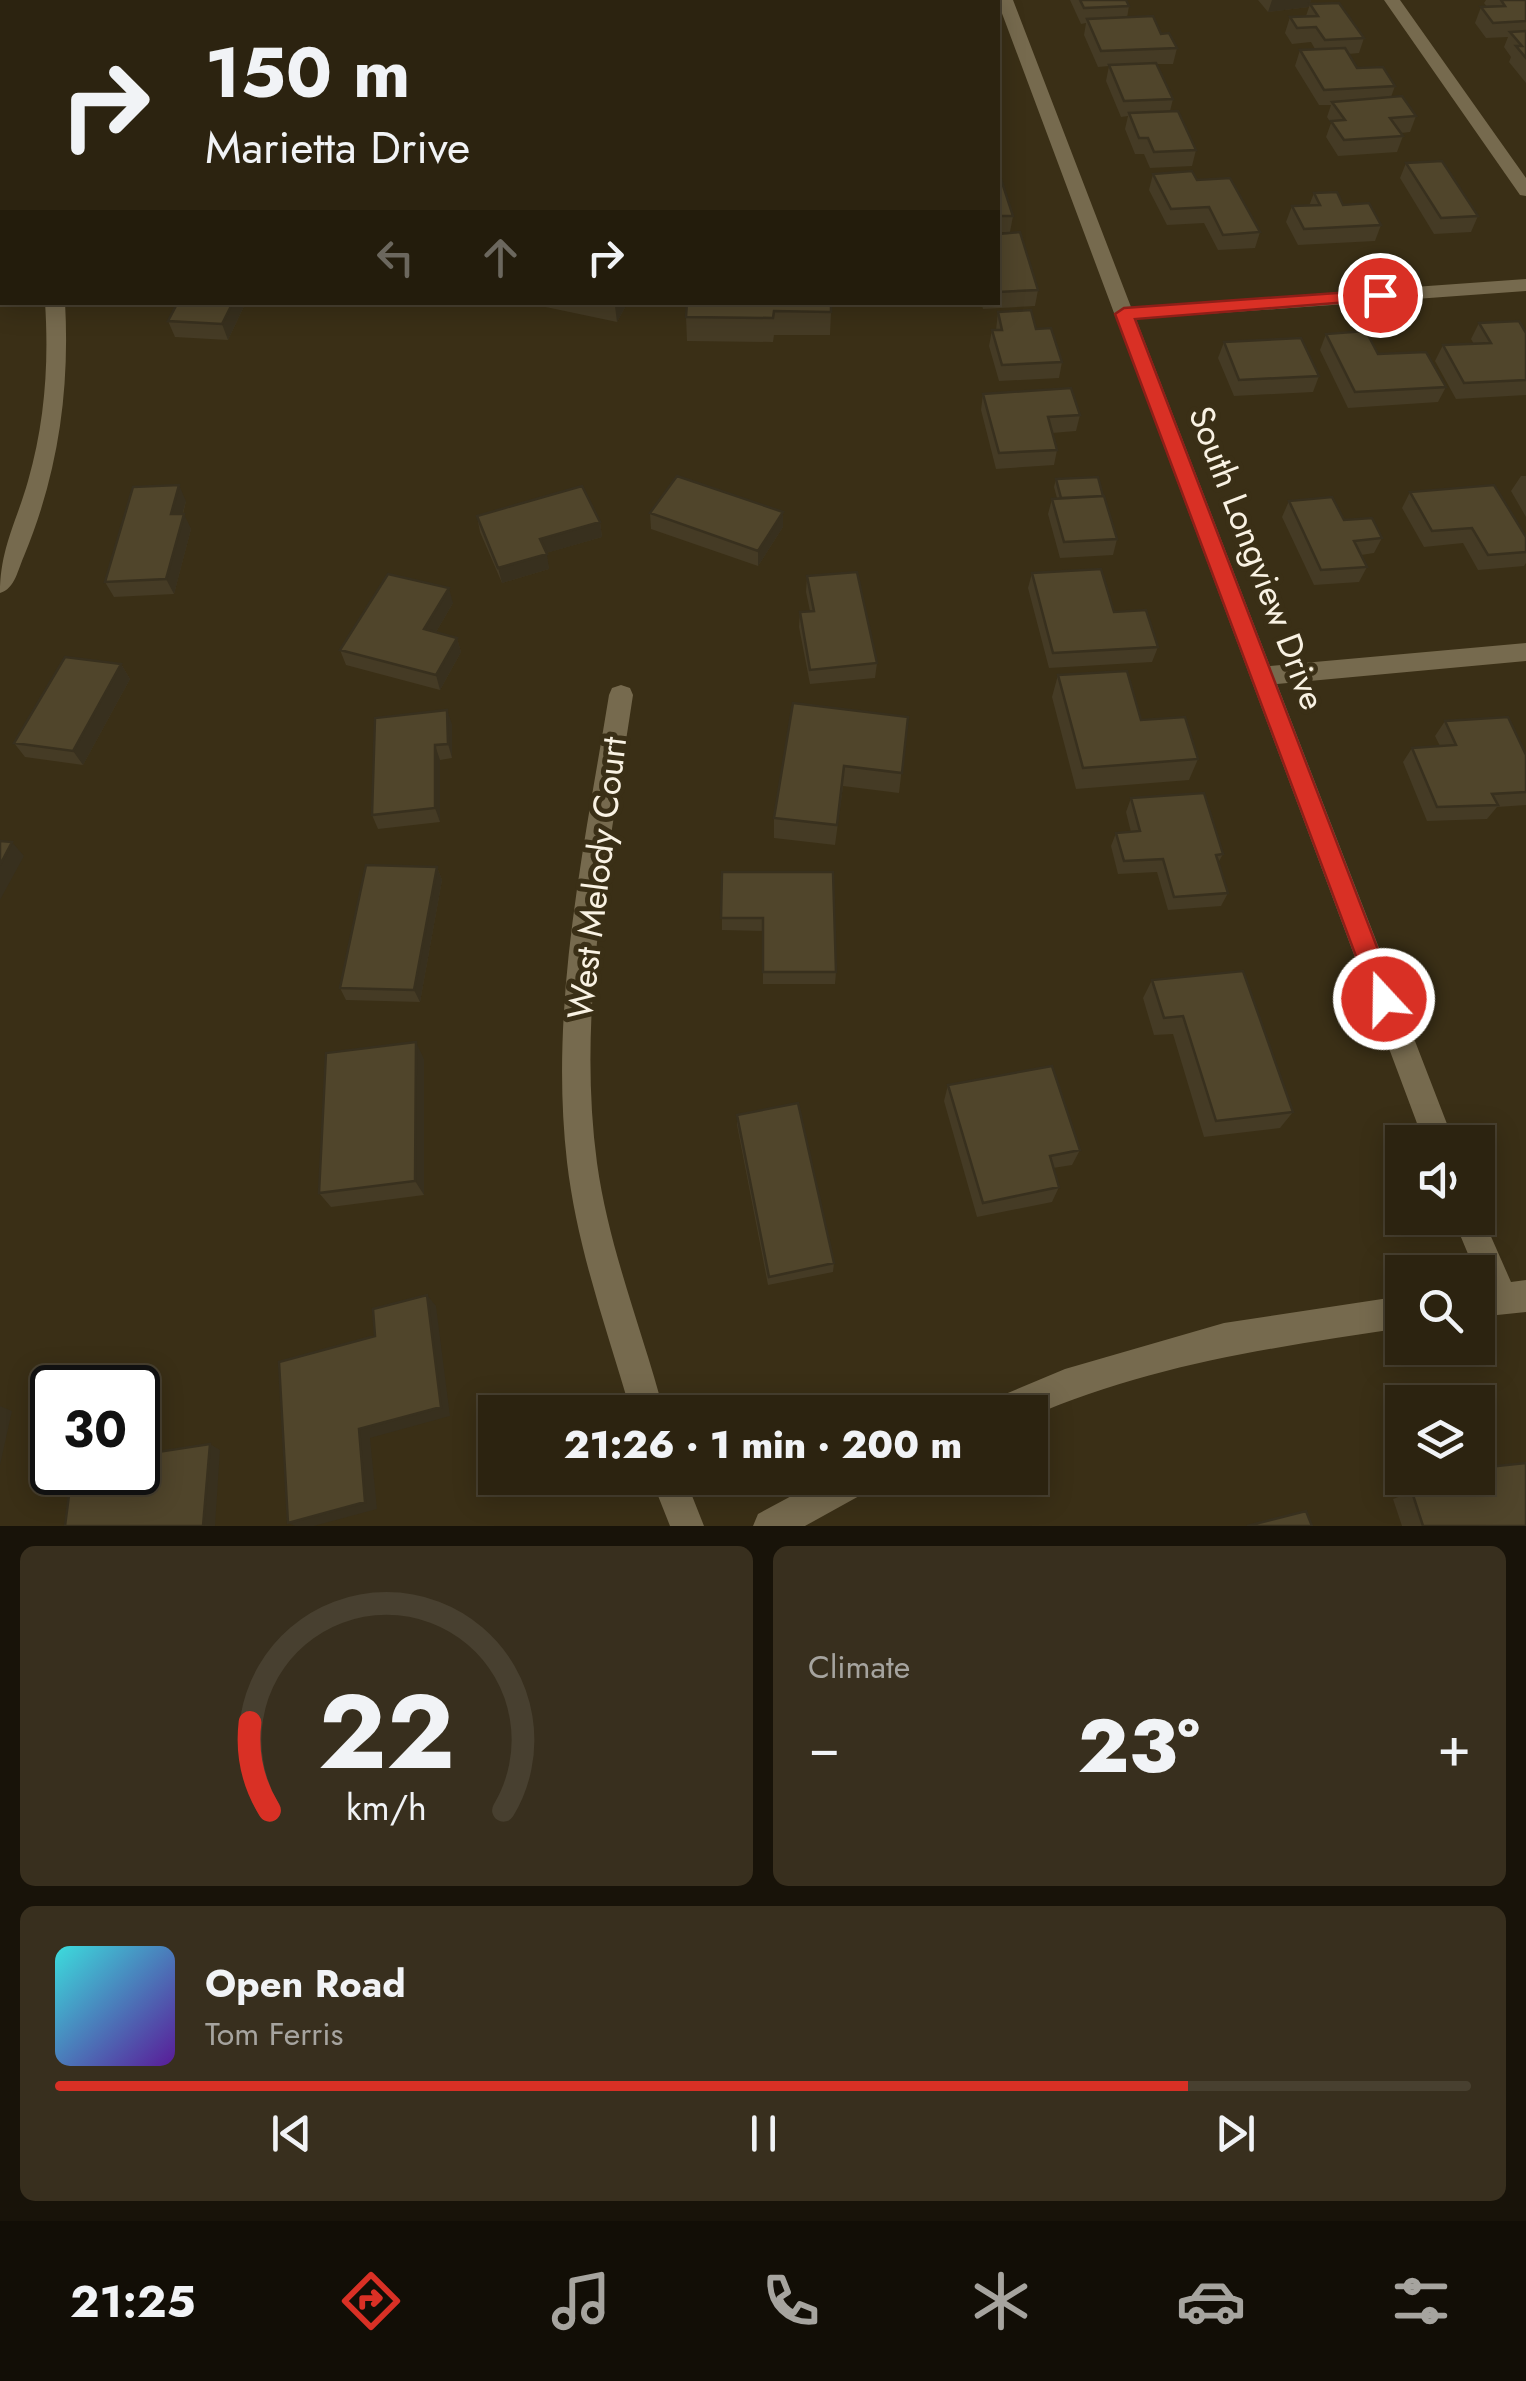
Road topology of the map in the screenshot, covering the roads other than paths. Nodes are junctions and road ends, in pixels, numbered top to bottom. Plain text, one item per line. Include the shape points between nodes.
1 (1005, 0) edge
2 (1392, 0) edge
3 (1526, 191) edge
4 (1526, 285) edge
5 (55, 305) edge
6 (1124, 314) junction
7 (0, 585) edge
8 (1526, 652) edge
9 (1262, 676) junction
10 (621, 695) dead end
11 (1433, 1125) edge
12 (1475, 1235) edge
13 (1502, 1298) edge
14 (1385, 1315) edge
15 (643, 1395) edge
16 (1042, 1395) edge
17 (675, 1495) edge
18 (827, 1495) edge
19 (687, 1526) edge
20 (770, 1526) edge

1 - 6 street, South Longview Drive
2 - 3 street
4 - 6 street
5 - 7 street via 57,391 46,464
6 - 9 street, South Longview Drive
8 - 9 street
9 - 11 street, South Longview Drive
10 - 15 street, West Melody Court via 577,991 576,1048 594,1237
12 - 13 street
14 - 16 street via 1224,1339
17 - 19 street
18 - 20 street

